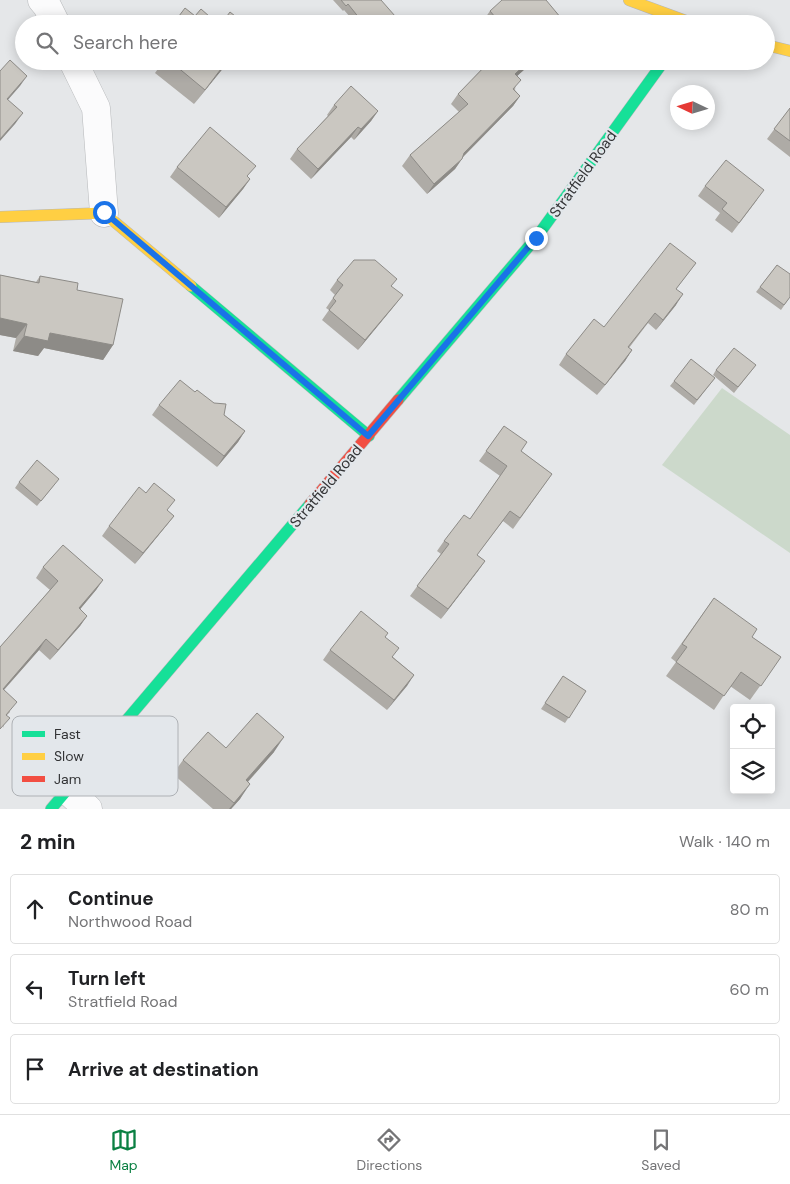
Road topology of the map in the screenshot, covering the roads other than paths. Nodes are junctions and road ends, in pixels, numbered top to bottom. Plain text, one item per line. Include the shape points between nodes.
1 (42, 0) edge
2 (629, 0) edge
3 (694, 7) dead end
4 (52, 15) edge
5 (668, 15) edge
6 (692, 15) edge
7 (775, 47) edge
8 (790, 51) edge
9 (78, 70) edge
10 (657, 70) edge
11 (104, 212) junction
12 (0, 217) edge
13 (368, 436) junction
14 (130, 716) edge
15 (59, 800) edge
16 (88, 809) edge

1 - 4 street
2 - 5 main road
3 - 6 main road
7 - 8 main road
9 - 11 street via 96,108
10 - 13 main road, Stratfield Road via 536,238
11 - 12 main road
11 - 13 main road
13 - 14 main road, Stratfield Road
15 - 16 street

